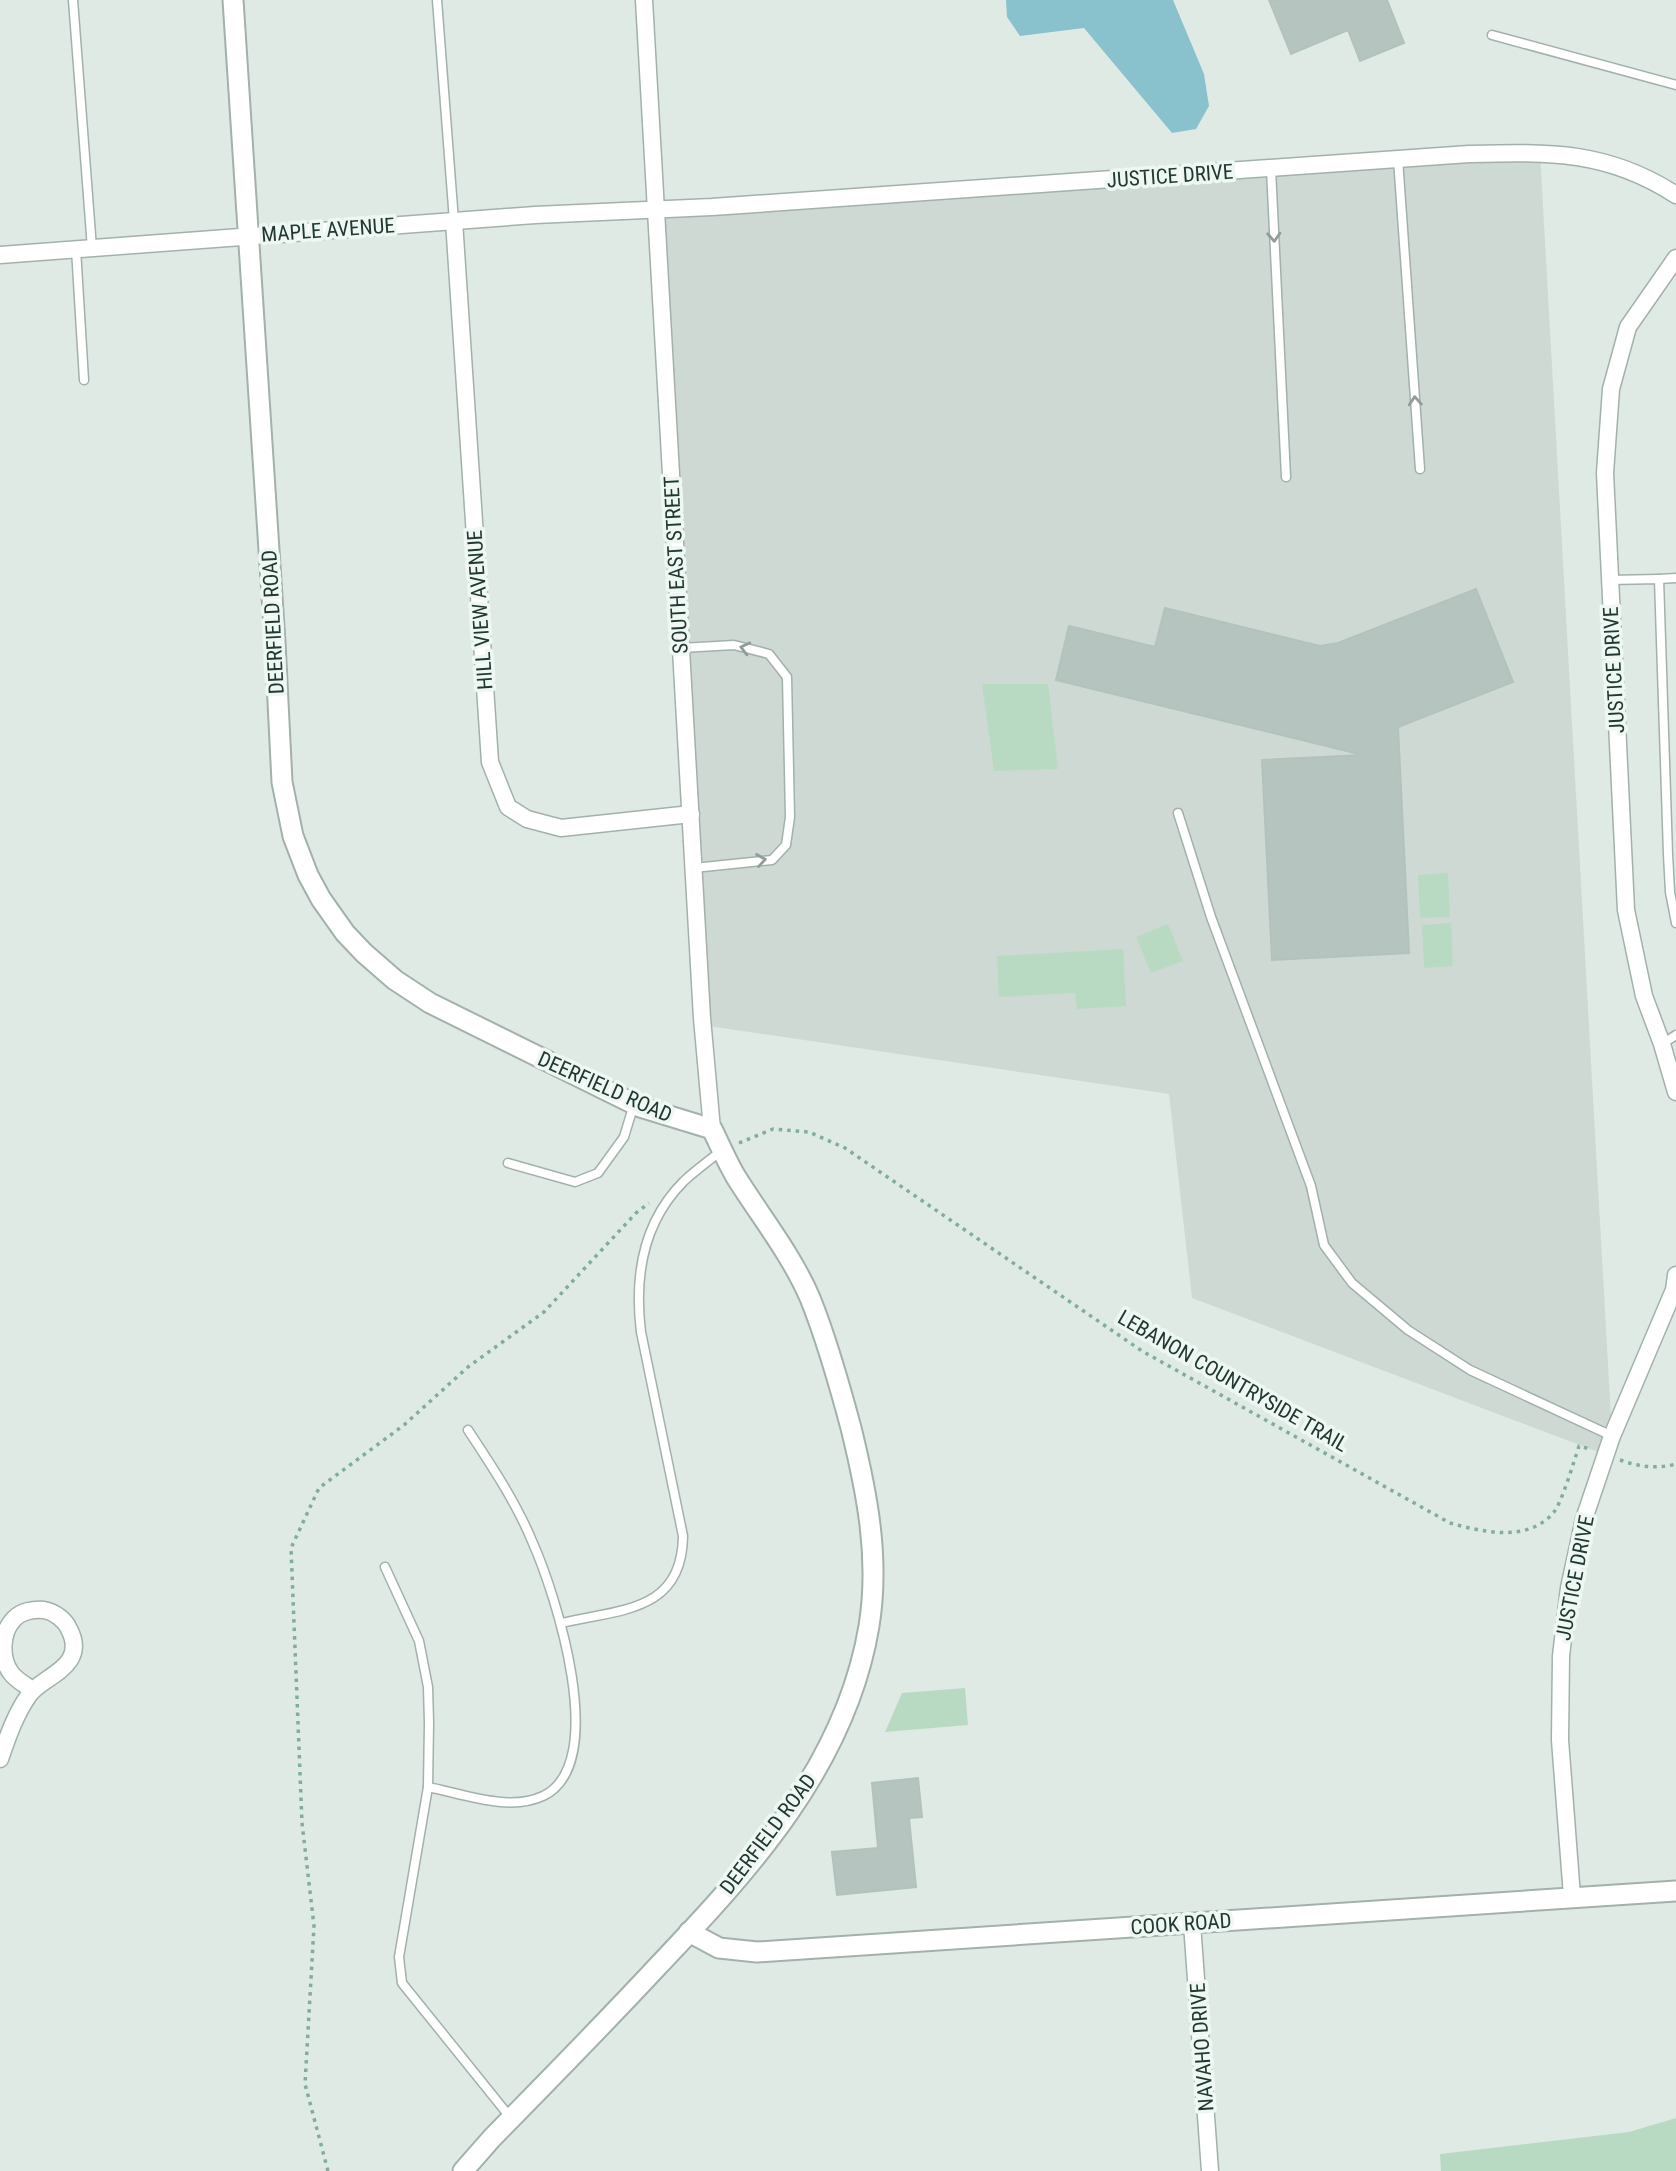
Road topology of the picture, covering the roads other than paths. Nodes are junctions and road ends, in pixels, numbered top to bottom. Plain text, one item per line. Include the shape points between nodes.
1 (73, 0) edge
2 (233, 0) edge
3 (437, 0) edge
4 (644, 0) edge
5 (1492, 35) dead end
6 (1676, 85) edge
7 (1398, 159) junction
8 (1271, 169) junction
9 (1676, 195) edge
10 (656, 209) junction
11 (454, 221) junction
12 (248, 236) junction
13 (84, 249) junction
14 (0, 255) edge
15 (1676, 258) edge
16 (84, 380) dead end
17 (1420, 469) dead end
18 (1286, 477) dead end
19 (1676, 578) edge
20 (1659, 579) junction
21 (1610, 580) junction
22 (681, 649) junction
23 (1178, 813) dead end
24 (691, 814) junction
25 (1672, 853) edge
26 (694, 868) junction
27 (1676, 923) edge
28 (1676, 1035) edge
29 (1662, 1044) junction
30 (1676, 1092) edge
31 (634, 1104) junction
32 (712, 1129) junction
33 (722, 1150) junction
34 (508, 1163) dead end
35 (1676, 1275) edge
36 (468, 1430) dead end
37 (1612, 1436) junction
38 (385, 1567) dead end
39 (562, 1623) junction
40 (33, 1690) junction
41 (0, 1759) edge
42 (428, 1787) junction
43 (1676, 1891) edge
44 (1572, 1896) junction
45 (1192, 1924) junction
46 (689, 1932) junction
47 (511, 2118) junction
48 (463, 2171) edge
49 (1210, 2171) edge

1 - 13 lane
2 - 12 street, DEERFIELD ROAD
3 - 11 lane
4 - 10 street, SOUTH EAST STREET
5 - 6 lane
7 - 8 street, JUSTICE DRIVE
7 - 9 street, JUSTICE DRIVE via 1540,152 1583,156 1637,174
17 -> 7 lane
8 - 10 street, JUSTICE DRIVE
8 -> 18 lane
10 - 11 street, MAPLE AVENUE
10 - 22 street, SOUTH EAST STREET
11 - 12 street, MAPLE AVENUE
11 - 24 street, HILL VIEW AVENUE via 490,762 508,807 527,819 561,828
12 - 13 street, MAPLE AVENUE
12 - 31 street, DEERFIELD ROAD via 282,782 293,836 308,875 345,933 395,980 467,1023
13 - 14 street, MAPLE AVENUE
13 - 16 lane
15 - 21 street, JUSTICE DRIVE via 1628,327 1611,389 1605,473
19 - 20 lane
20 - 21 lane
20 - 25 lane
21 - 29 street, JUSTICE DRIVE via 1626,910 1644,996
22 - 24 street, SOUTH EAST STREET
26 -> 22 lane via 772,860 786,845 790,817 787,677 769,654 734,645
23 - 37 lane via 1211,918 1311,1186 1324,1245 1352,1283 1408,1330 1470,1370
24 - 26 street, SOUTH EAST STREET
25 - 27 lane via 1670,892
26 - 32 street, SOUTH EAST STREET
28 - 29 lane
29 - 30 street, JUSTICE DRIVE
31 - 32 street, DEERFIELD ROAD
31 - 34 lane via 624,1137 598,1173 575,1182
32 - 33 street, DEERFIELD ROAD
33 - 39 lane via 685,1181 655,1217 646,1242 637,1303 683,1536 676,1576 664,1592 641,1604
33 - 46 street, DEERFIELD ROAD via 788,1256 824,1333 864,1483 873,1567 869,1625 860,1666 830,1746 786,1818
35 - 37 street, JUSTICE DRIVE via 1674,1290
36 - 39 lane via 531,1538
37 - 44 street, JUSTICE DRIVE via 1584,1519 1561,1657 1560,1740
38 - 42 lane via 419,1641 428,1687
39 - 42 lane via 575,1721 573,1758 561,1782 544,1796 520,1802
40 - 40 street via 57,1674 73,1652 68,1626 44,1610 18,1615 3,1638 10,1673
40 - 41 street via 17,1712
42 - 47 lane via 399,1957 402,1983
43 - 44 street, COOK ROAD
44 - 45 street, COOK ROAD
45 - 46 street, COOK ROAD via 757,1952 719,1948
45 - 49 street, NAVAHO DRIVE
46 - 47 street, DEERFIELD ROAD
47 - 48 street, DEERFIELD ROAD

